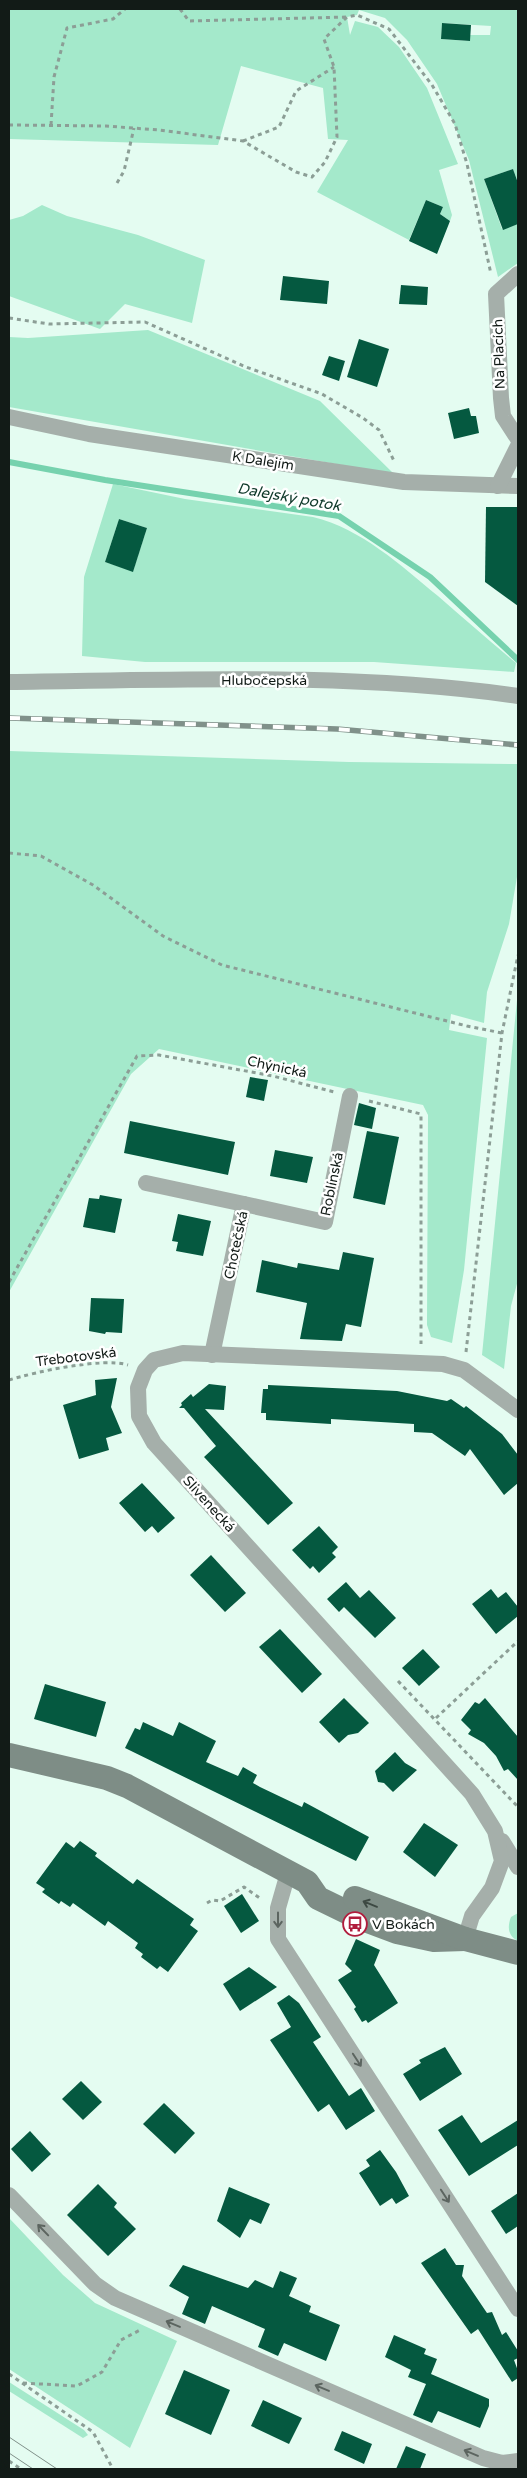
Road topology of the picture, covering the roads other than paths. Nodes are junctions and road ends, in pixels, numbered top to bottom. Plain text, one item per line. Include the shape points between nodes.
1 (518, 274) edge
2 (9, 418) edge
3 (518, 439) edge
4 (518, 446) edge
5 (498, 486) junction
6 (518, 486) edge
7 (9, 682) edge
8 (518, 696) edge
9 (350, 1096) road end
10 (146, 1183) dead end
11 (244, 1204) junction
12 (212, 1355) junction
13 (518, 1410) edge
14 (9, 1754) edge
15 (495, 1831) junction
16 (518, 1867) edge
17 (297, 1878) junction
18 (465, 1939) junction
19 (518, 1953) edge
20 (9, 2195) edge
21 (518, 2309) edge
22 (518, 2461) edge

1 - 3 street, Na Placích via 496,294 500,398 503,416
2 - 5 street, K Dalejím via 89,434 404,482
4 - 5 street
5 - 6 street, K Dalejím
7 - 8 street, Hlubočepská via 294,680 476,690
9 - 11 street, Roblínská via 325,1222
10 - 11 street, Chotečská
11 - 12 street, Chotečská
12 - 13 street via 421,1362 464,1370
12 - 15 street, Slivenecká via 183,1354 154,1360 145,1370 138,1388 140,1416 154,1443 472,1794
14 - 17 street via 127,1786
15 - 16 street
15 - 18 street, Slivenecká via 502,1861 492,1888 472,1916
17 - 18 street via 321,1882 369,1904
17 -> 21 street via 278,1908 278,1939
18 - 19 street
22 -> 20 street via 502,2463 483,2458 115,2298 95,2284

